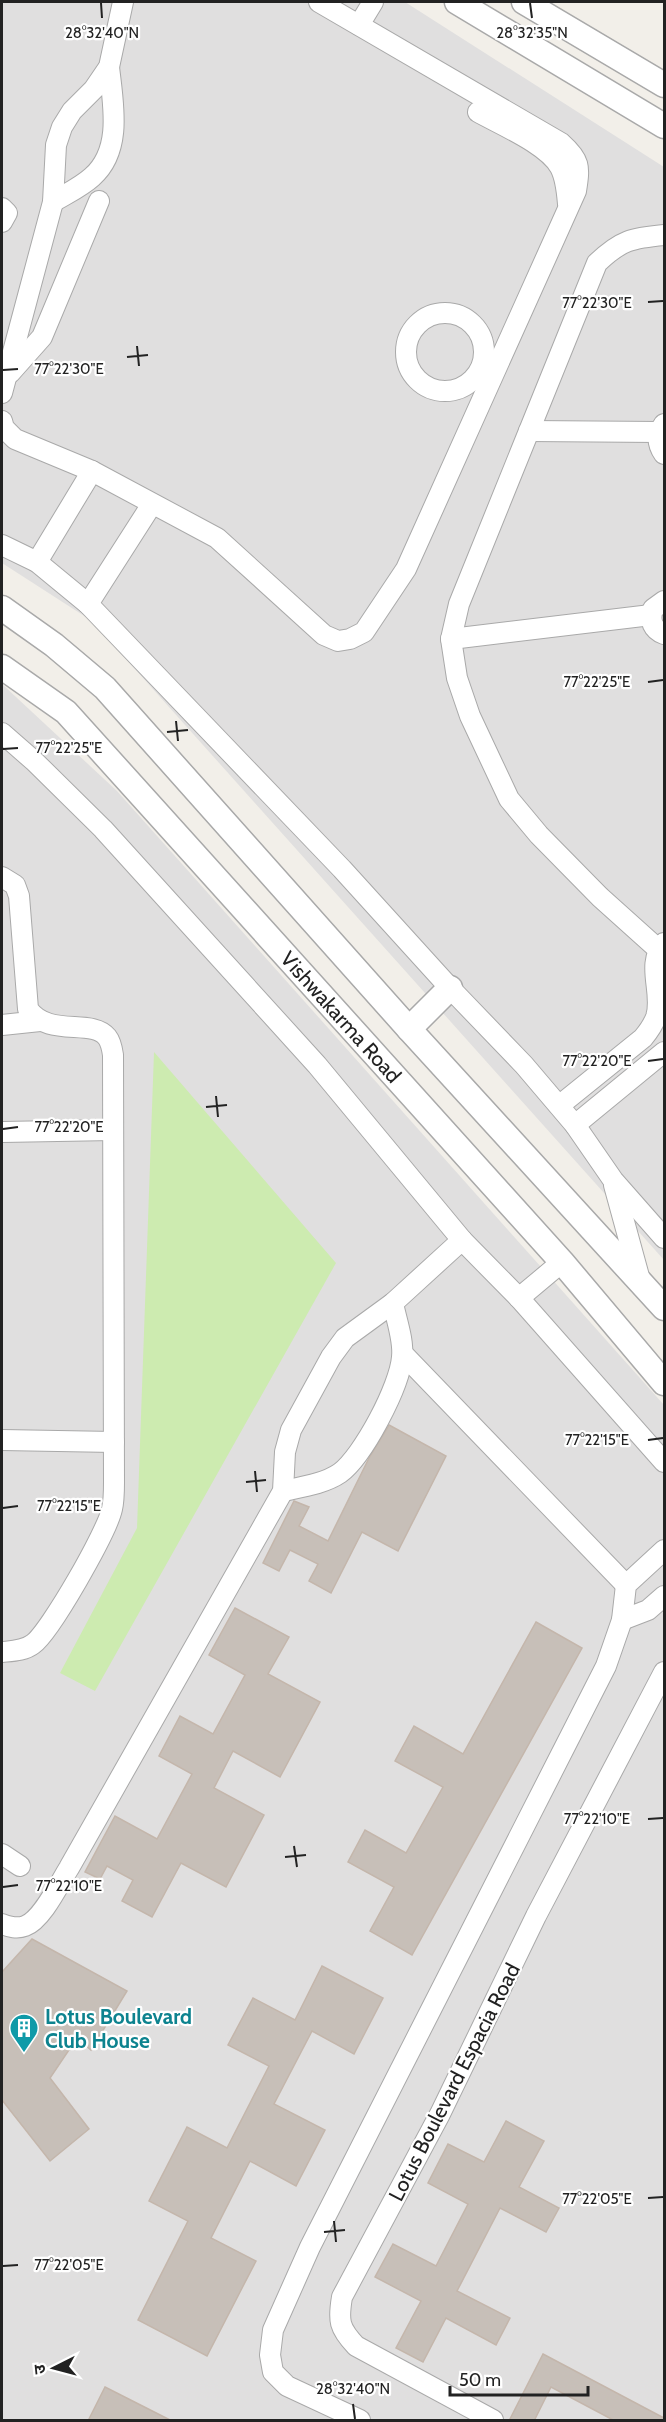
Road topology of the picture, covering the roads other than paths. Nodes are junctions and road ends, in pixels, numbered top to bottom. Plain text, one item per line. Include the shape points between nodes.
1 (123, 2) edge
2 (319, 2) edge
3 (373, 2) edge
4 (457, 2) edge
5 (524, 2) edge
6 (359, 25) junction
7 (110, 67) junction
8 (664, 85) edge
9 (478, 112) dead end
10 (664, 126) edge
11 (99, 201) dead end
12 (53, 202) junction
13 (569, 207) junction
14 (2, 208) edge
15 (2, 222) edge
16 (664, 234) edge
17 (507, 344) junction
18 (483, 347) junction
19 (4, 385) edge
20 (465, 385) junction
21 (481, 402) junction
22 (2, 421) edge
23 (662, 428) edge
24 (529, 431) junction
25 (664, 454) edge
26 (92, 471) junction
27 (152, 504) junction
28 (2, 545) edge
29 (37, 562) junction
30 (88, 604) junction
31 (2, 608) edge
32 (658, 608) edge
33 (664, 634) edge
34 (451, 639) junction
35 (2, 668) edge
36 (2, 733) edge
37 (2, 877) edge
38 (662, 947) edge
39 (450, 988) junction
40 (40, 1021) junction
41 (2, 1025) edge
42 (409, 1029) junction
43 (664, 1052) edge
44 (560, 1105) junction
45 (575, 1125) junction
46 (113, 1130) junction
47 (2, 1132) edge
48 (613, 1180) junction
49 (664, 1238) edge
50 (462, 1240) junction
51 (562, 1262) junction
52 (640, 1280) junction
53 (519, 1298) junction
54 (393, 1303) junction
55 (664, 1308) edge
56 (403, 1354) junction
57 (664, 1383) edge
58 (2, 1440) edge
59 (114, 1442) junction
60 (664, 1462) edge
61 (283, 1491) junction
62 (664, 1550) edge
63 (626, 1586) junction
64 (664, 1596) edge
65 (622, 1620) junction
66 (2, 1652) edge
67 (663, 1676) edge
68 (2, 1854) edge
69 (20, 1866) dead end
70 (2, 1924) edge
71 (360, 2421) edge
72 (493, 2421) edge

1 - 7 street
2 - 6 street
3 - 6 street
4 - 10 street
5 - 8 street
6 - 13 street via 561,143 573,154 579,168
7 - 12 street via 62,127 56,145
7 - 12 street via 114,134 104,163 92,177
9 - 13 street via 544,150 560,166
11 - 19 street via 42,337
12 - 19 street
13 - 17 street
14 - 15 street via 7,213
16 - 24 street via 615,246 597,264
17 - 18 street
17 - 21 street
18 - 20 street via 480,369
18 - 20 street via 475,327 447,313 426,318 411,333 407,344 409,366 422,383 443,390
20 - 21 street
21 - 27 street via 406,569 364,632 350,639 338,641 324,635 217,538
22 - 26 street via 15,439
23 - 24 street
23 - 25 street via 659,446
24 - 34 street via 459,604
26 - 27 street
26 - 29 street
27 - 30 street
28 - 29 street
29 - 30 street
30 - 39 street via 342,869
31 - 42 street, Vishwakarma Road via 105,688
32 - 33 street via 653,626
32 - 34 street
34 - 38 street via 457,678 470,716 510,799 600,897
35 - 51 street, Vishwakarma Road via 66,712
36 - 50 street via 111,838 317,1065
37 - 40 street via 15,885 19,896 26,998 28,1009
38 - 44 street via 654,969 658,1004 650,1028 643,1038
39 - 42 street
39 - 44 street
40 - 41 street
40 - 46 street via 96,1030 110,1041
42 - 52 street, Vishwakarma Road
43 - 45 street
44 - 45 street
45 - 48 street
46 - 47 street
46 - 59 street
48 - 49 street
48 - 52 street
50 - 53 street
50 - 54 street
51 - 53 street
51 - 57 street, Vishwakarma Road
52 - 55 street, Vishwakarma Road
53 - 60 street
54 - 56 street
54 - 61 street via 345,1338 331,1356 291,1430 285,1452
56 - 61 street via 386,1406 354,1460 339,1474
56 - 63 street
58 - 59 street
59 - 66 street via 112,1508 104,1531 46,1631 32,1645
61 - 70 street via 38,1917 27,1926
62 - 63 street
63 - 65 street
64 - 65 street via 648,1610
65 - 71 street via 606,1666 310,2247 273,2330 273,2373 287,2386
67 - 72 street, Lotus Boulevard Espacia Road via 536,1916 435,2124 342,2297 338,2316 344,2333 356,2346
68 - 69 street

